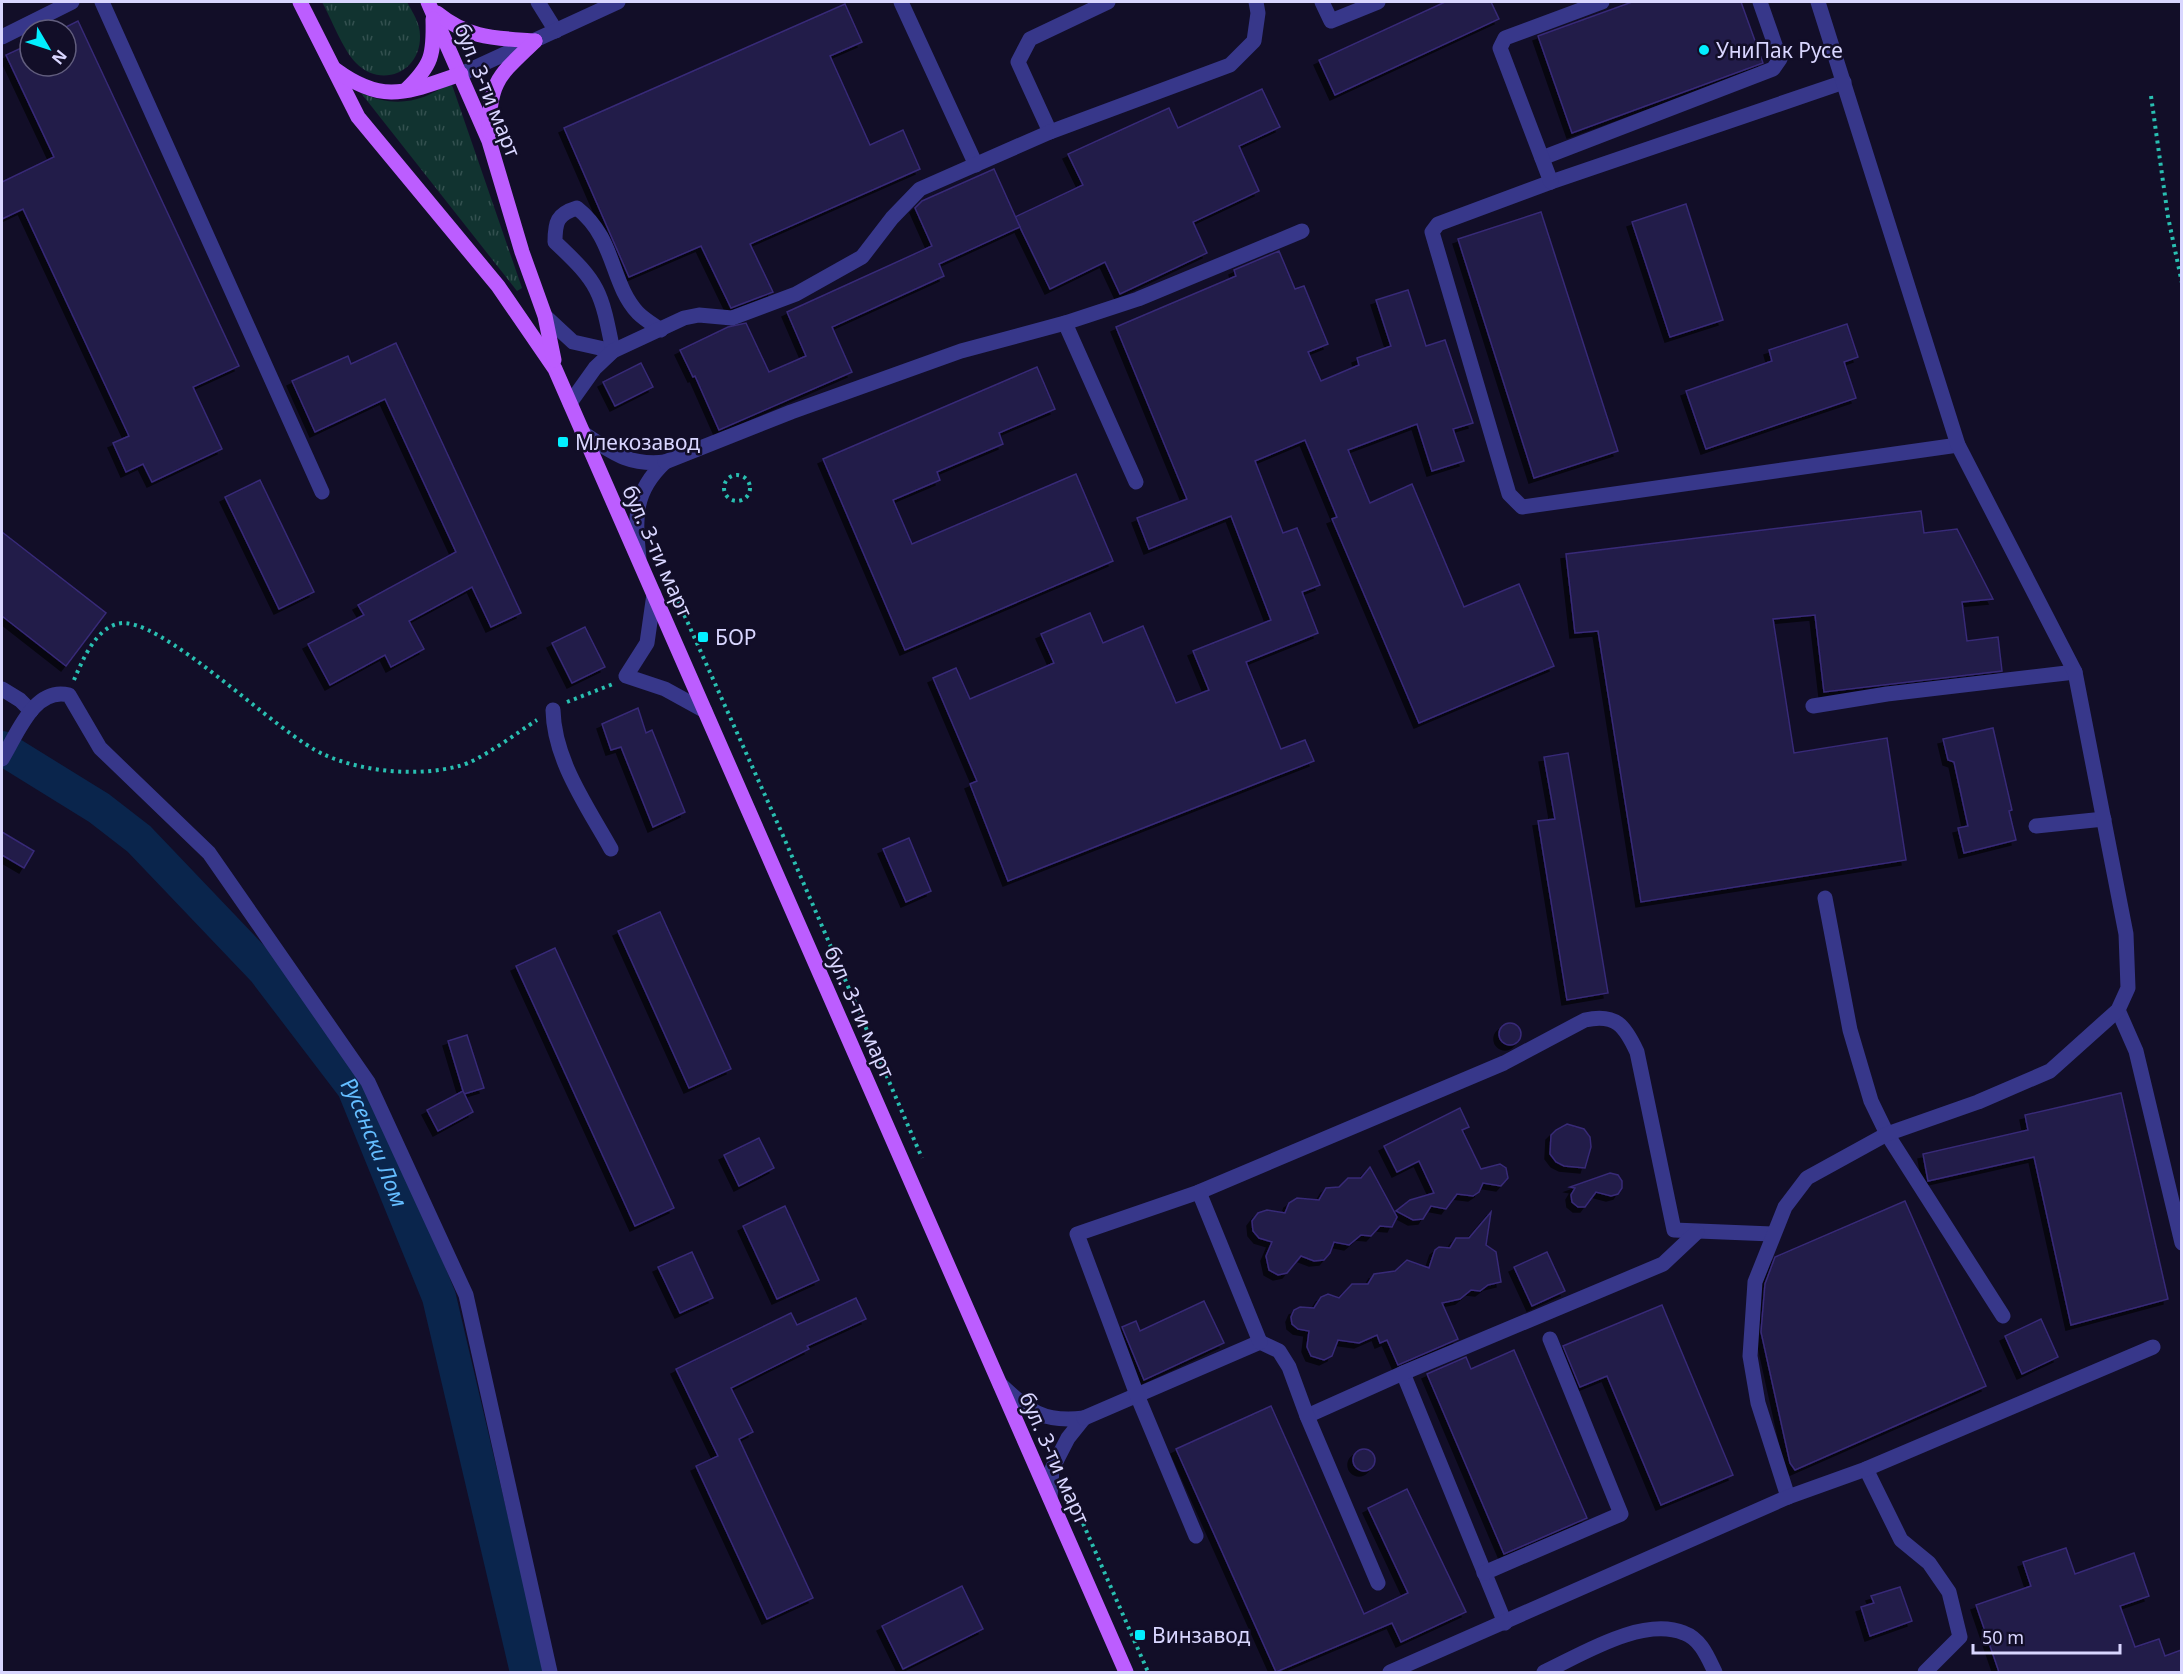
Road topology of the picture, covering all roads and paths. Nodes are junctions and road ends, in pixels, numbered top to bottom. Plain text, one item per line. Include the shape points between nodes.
1 (72, 2) edge
2 (102, 2) edge
3 (300, 2) edge
4 (538, 2) edge
5 (618, 2) edge
6 (901, 2) edge
7 (1108, 2) edge
8 (1256, 2) edge
9 (1322, 2) edge
10 (1378, 2) edge
11 (1602, 2) edge
12 (1760, 2) edge
13 (1818, 2) edge
14 (430, 6) edge
15 (556, 31) junction
16 (2, 37) edge
17 (535, 41) junction
18 (331, 66) junction
19 (462, 74) junction
20 (1844, 82) junction
21 (405, 91) junction
22 (2151, 96) dead end
23 (1050, 132) junction
24 (489, 141) junction
25 (1542, 158) junction
26 (976, 165) junction
27 (1551, 182) junction
28 (1302, 231) dead end
29 (2181, 283) edge
30 (545, 316) junction
31 (1065, 323) junction
32 (661, 330) junction
33 (613, 351) junction
34 (555, 369) junction
35 (570, 403) junction
36 (583, 433) junction
37 (1958, 445) junction
38 (665, 462) junction
39 (743, 476) joint
40 (1136, 482) dead end
41 (322, 492) dead end
42 (640, 562) junction
43 (663, 567) dead end
44 (654, 594) junction
45 (2075, 672) junction
46 (626, 676) junction
47 (2, 689) edge
48 (69, 695) junction
49 (1813, 706) dead end
50 (553, 710) junction
51 (31, 711) junction
52 (705, 711) junction
53 (2, 759) edge
54 (2104, 819) junction
55 (2036, 826) dead end
56 (611, 849) dead end
57 (1826, 898) dead end
58 (2118, 1010) junction
59 (1887, 1134) junction
60 (923, 1161) dead end
61 (1198, 1192) junction
62 (1696, 1232) junction
63 (1772, 1234) junction
64 (2181, 1243) edge
65 (2003, 1316) dead end
66 (1550, 1339) dead end
67 (1260, 1342) junction
68 (2152, 1347) dead end
69 (1402, 1373) junction
70 (1000, 1384) junction
71 (1137, 1395) junction
72 (1307, 1416) junction
73 (1084, 1418) junction
74 (1056, 1462) junction
75 (1866, 1469) junction
76 (1788, 1497) junction
77 (1050, 1498) junction
78 (1196, 1536) dead end
79 (1484, 1573) junction
80 (1378, 1583) dead end
81 (1505, 1623) junction
82 (550, 1672) edge
83 (1126, 1672) edge
84 (1148, 1672) edge
85 (1390, 1672) edge
86 (1544, 1672) edge
87 (1715, 1672) edge
88 (1925, 1672) edge

1 - 16 street
2 - 41 street
3 - 18 main road, бул. 3-ти март
4 - 15 street
5 - 15 street
6 - 26 street
7 - 23 street via 1030,39 1018,62
8 - 23 street via 1254,41 1230,65
9 - 10 street via 1331,21
11 - 25 street via 1505,38 1500,48
12 - 25 street via 1780,59 1773,69
13 - 20 street
14 - 17 main road via 466,32
14 - 19 main road, бул. 3-ти март
14 - 21 main road via 433,54 422,74
15 - 17 street
17 - 19 street
17 - 24 main road via 507,68 492,91
18 - 21 main road via 375,92
18 - 34 main road, бул. 3-ти март via 358,117 498,286
19 - 21 main road
19 - 24 main road, бул. 3-ти март
20 - 27 street
20 - 37 street
22 - 29 path
23 - 26 street
24 - 30 main road, бул. 3-ти март
25 - 27 street
26 - 32 street via 920,189 862,257 796,294 732,318 699,315
27 - 37 street via 1438,224 1432,232 1509,494 1522,507
28 - 31 street via 1138,299
30 - 33 street via 573,342
30 - 34 main road, бул. 3-ти март
31 - 38 street via 961,351
31 - 40 street
32 - 33 street
32 - 33 street via 639,313 629,299 604,238 589,218 577,208 563,212 555,223 555,242 580,264 598,289
33 - 35 street via 595,368
34 - 35 main road, бул. 3-ти март
35 - 36 main road, бул. 3-ти март
36 - 38 street via 635,463
36 - 42 main road, бул. 3-ти март
37 - 45 street
38 - 42 street via 641,492 636,523
39 - 39 path via 750,486 748,496 737,502 724,491 725,482 732,476
42 - 44 main road, бул. 3-ти март
43 - 60 path
44 - 46 street via 647,643
44 - 52 main road, бул. 3-ти март
45 - 49 street
45 - 54 street
46 - 50 path
46 - 52 street via 665,689
47 - 51 street
48 - 50 path via 78,670 98,638 106,629 126,622 137,624 179,648 324,755 362,766 417,770 460,766
48 - 51 street via 51,695
48 - 82 street via 100,748 209,853 368,1082 466,1295
50 - 56 street via 553,732 563,760
51 - 53 street
52 - 70 main road, бул. 3-ти март
54 - 55 street
54 - 58 street via 2126,934 2128,988
57 - 59 street via 1850,1030 1871,1101
58 - 59 street via 2050,1071
58 - 64 street via 2136,1051
59 - 63 street via 1807,1178 1785,1206
59 - 65 street
61 - 62 street via 1504,1063 1585,1020 1596,1018 1626,1027 1637,1052 1674,1230
61 - 67 street
61 - 71 street via 1077,1234
62 - 63 street
62 - 69 street via 1663,1264
63 - 76 street via 1755,1282 1750,1356 1758,1403
66 - 79 street via 1621,1514
67 - 71 street
67 - 72 street via 1279,1351
68 - 75 street
69 - 72 street
69 - 79 street
70 - 73 street via 1042,1416 1063,1421
70 - 77 main road, бул. 3-ти март
71 - 73 street
71 - 78 street
72 - 80 street
73 - 74 street
74 - 77 street
74 - 84 path
75 - 76 street
75 - 88 street via 1901,1540 1929,1563 1949,1592 1960,1637
76 - 81 street
77 - 83 main road, бул. 3-ти март
79 - 81 street
81 - 85 street
86 - 87 street via 1625,1635 1662,1629 1693,1638

